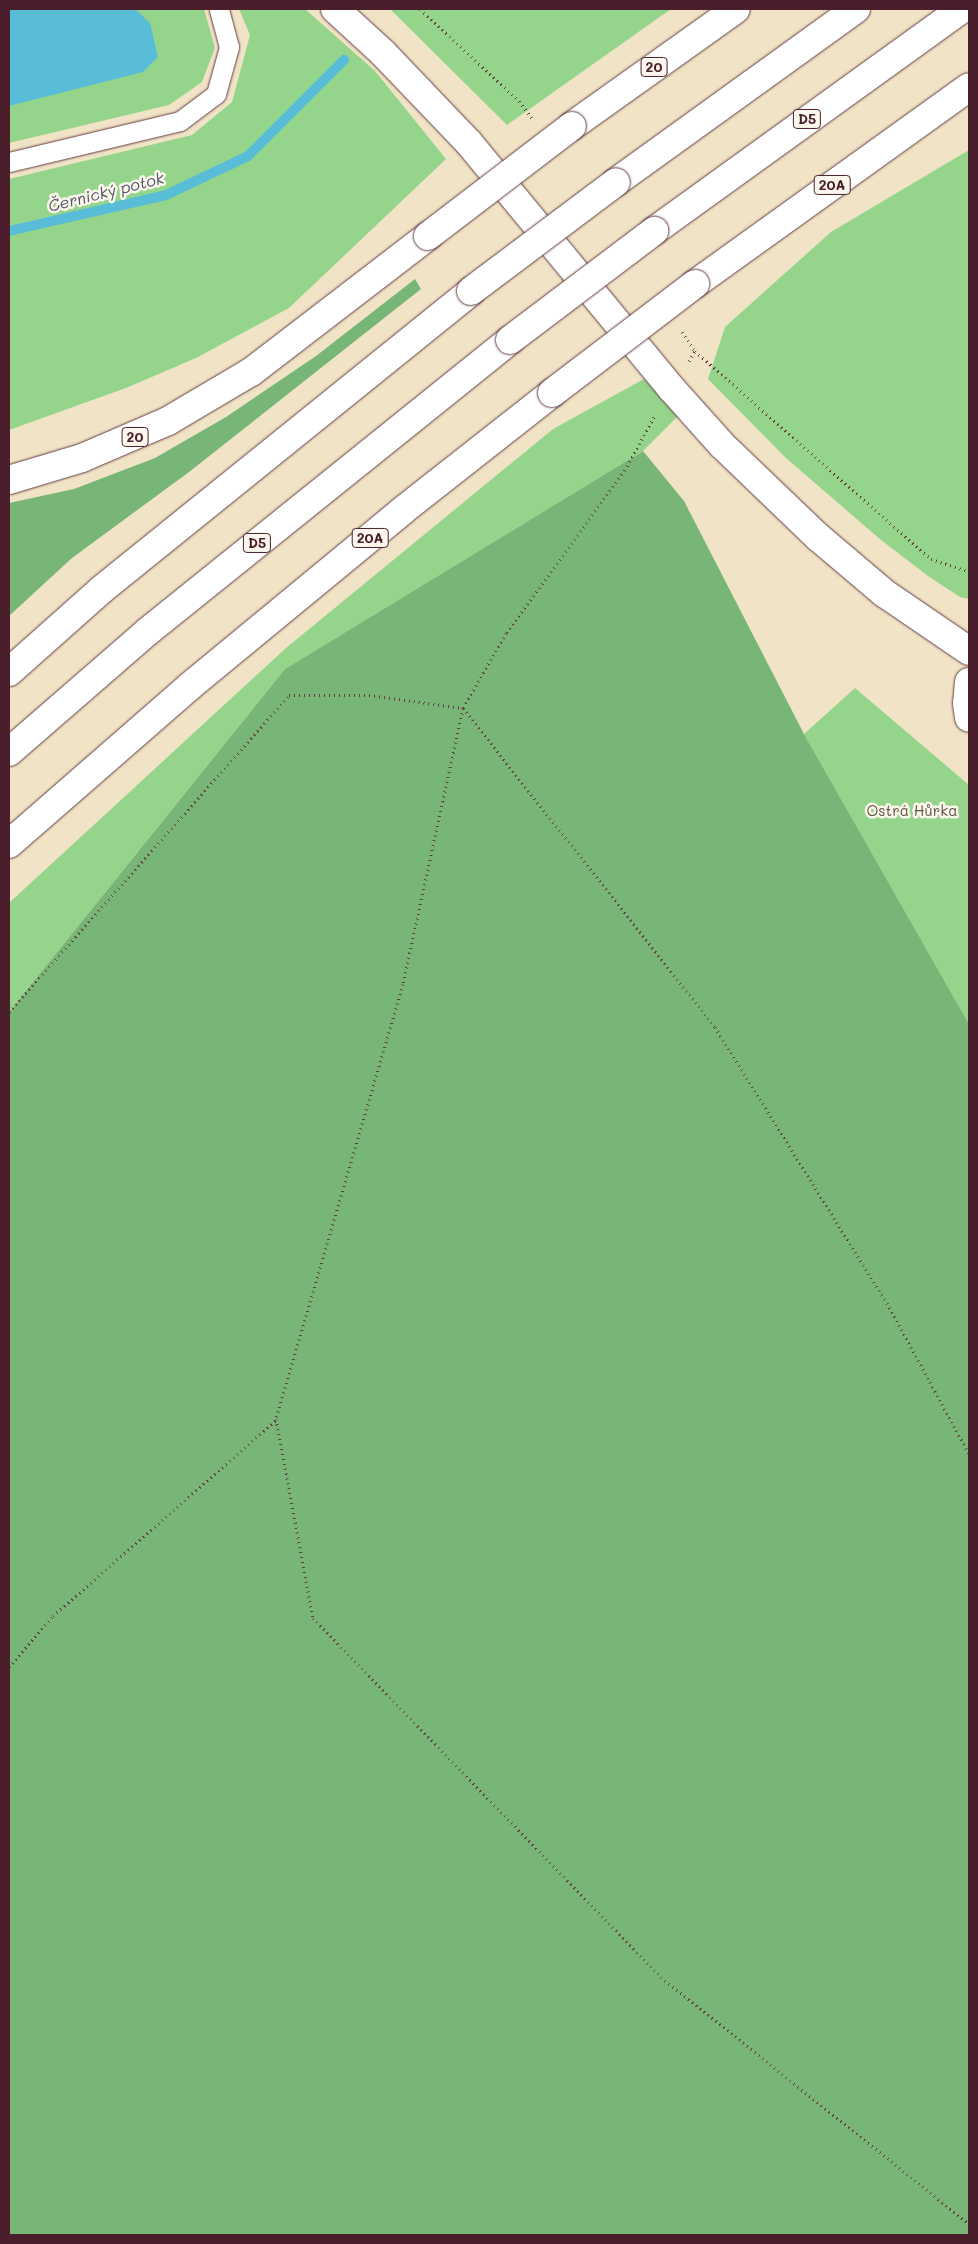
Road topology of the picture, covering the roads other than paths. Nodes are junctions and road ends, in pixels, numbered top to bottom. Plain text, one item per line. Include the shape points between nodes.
1 (219, 9) edge
2 (335, 9) edge
3 (736, 9) edge
4 (856, 9) edge
5 (962, 9) edge
6 (969, 87) edge
7 (9, 162) edge
8 (9, 480) edge
9 (969, 651) edge
10 (9, 672) edge
11 (969, 682) edge
12 (969, 718) edge
13 (9, 752) edge
14 (9, 844) edge

1 - 7 lane via 228,47 216,94 180,121
2 - 9 main road via 383,53 469,143 670,388 722,444 818,538 884,593
3 - 8 main road, 20, bridge via 572,126 251,372 168,421 82,458
4 - 10 main road, bridge via 471,291 102,590
5 - 13 main road, D5, bridge via 654,231 510,340 147,632
6 - 14 main road, 20A, bridge via 695,284 402,511 190,686
11 - 12 main road via 966,703

